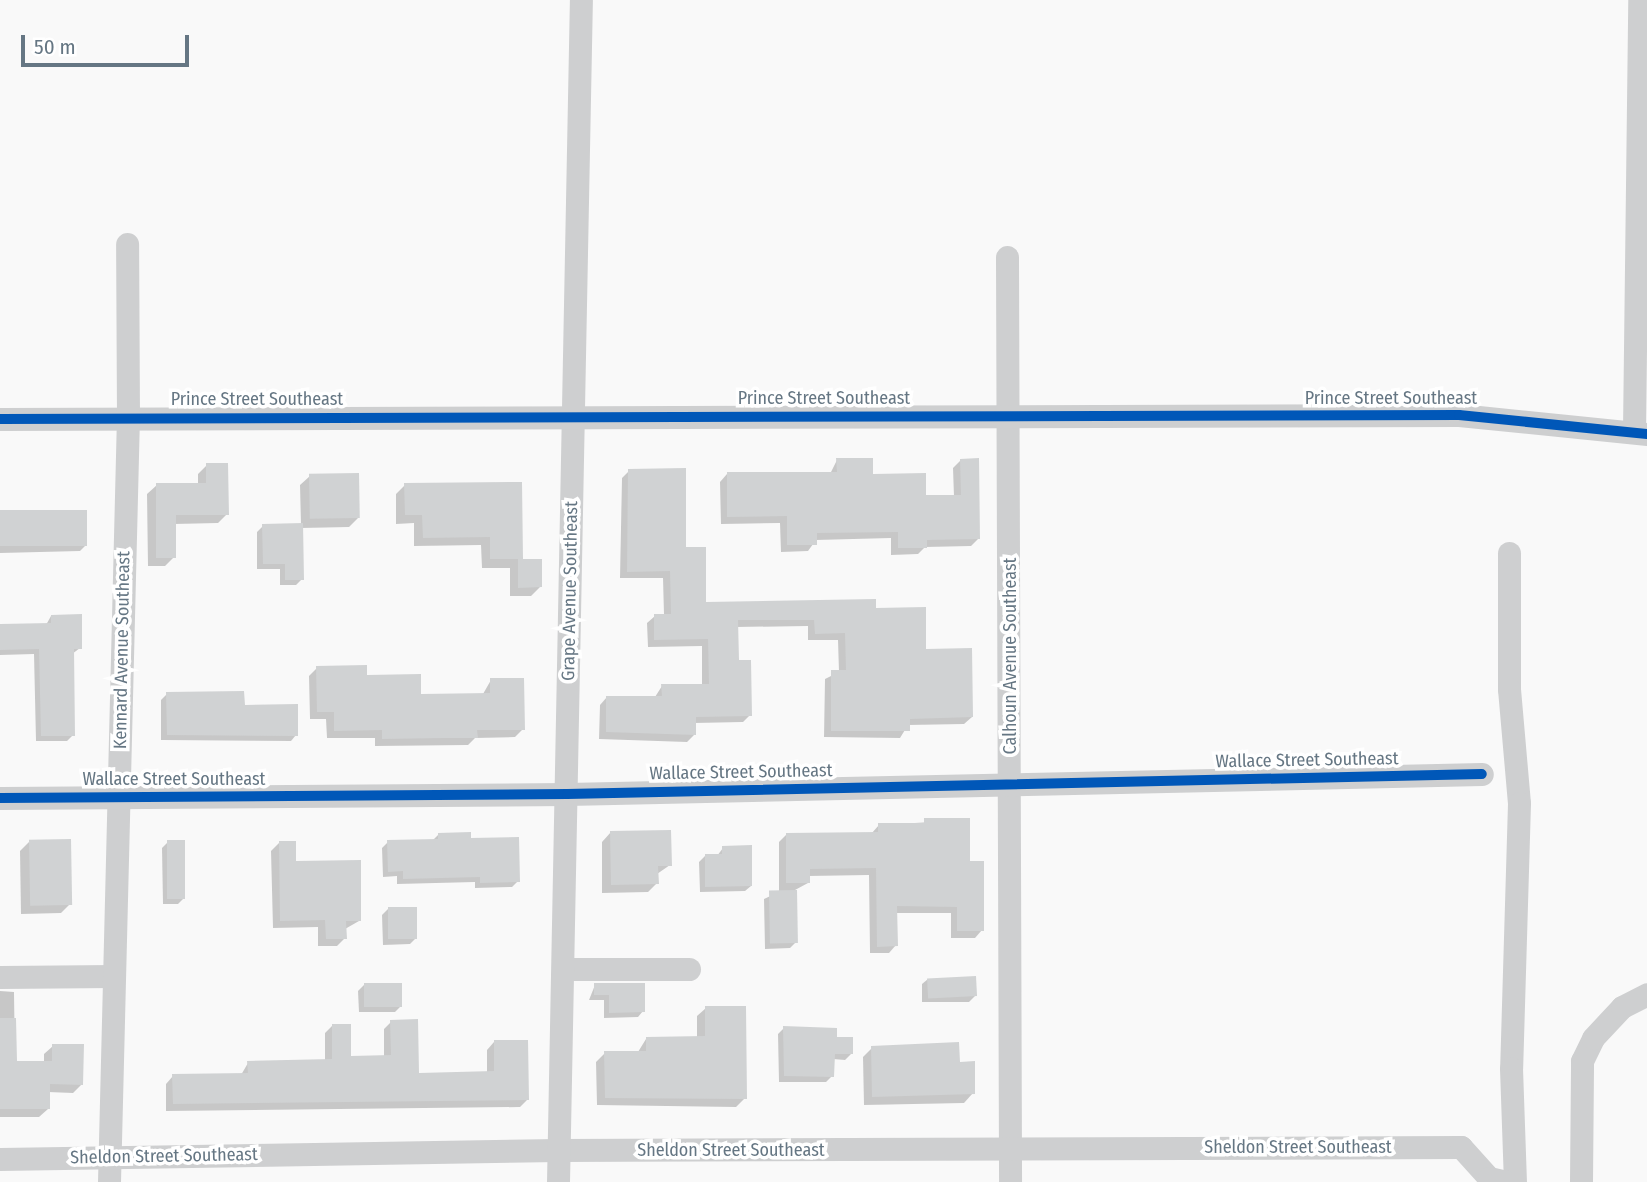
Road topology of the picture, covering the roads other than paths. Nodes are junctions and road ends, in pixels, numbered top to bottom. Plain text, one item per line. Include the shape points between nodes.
1 (581, 0) edge
2 (1639, 0) edge
3 (127, 244) dead end
4 (1007, 257) dead end
5 (1010, 414) junction
6 (128, 416) junction
7 (572, 417) junction
8 (0, 419) edge
9 (1641, 432) edge
10 (1509, 553) dead end
11 (1482, 774) dead end
12 (1010, 784) junction
13 (567, 794) junction
14 (118, 797) junction
15 (0, 798) edge
16 (564, 969) junction
17 (689, 969) dead end
18 (114, 976) junction
19 (0, 977) edge
20 (1647, 994) edge
21 (1010, 1149) junction
22 (559, 1150) junction
23 (109, 1157) junction
24 (0, 1159) edge
25 (109, 1182) edge
26 (558, 1182) edge
27 (1010, 1182) edge
28 (1506, 1182) edge
29 (1515, 1182) edge
30 (1581, 1182) edge

1 - 7 street, Grape Avenue Southeast
2 - 9 street
3 - 6 street, Kennard Avenue Southeast
4 - 5 street, Calhoun Avenue Southeast
5 - 7 street, Prince Street Southeast
5 - 9 street, Prince Street Southeast via 1459,415
5 - 12 street, Calhoun Avenue Southeast
6 - 7 street, Prince Street Southeast
6 - 8 street, Prince Street Southeast
6 - 14 street, Kennard Avenue Southeast
7 - 13 street, Grape Avenue Southeast
10 - 29 street via 1509,689 1519,803 1511,1068
11 - 12 street, Wallace Street Southeast
12 - 13 street, Wallace Street Southeast
12 - 21 street, Calhoun Avenue Southeast
13 - 14 street, Wallace Street Southeast
13 - 16 street, Grape Avenue Southeast
14 - 15 street, Wallace Street Southeast
14 - 18 street, Kennard Avenue Southeast
16 - 17 street
16 - 22 street, Grape Avenue Southeast
18 - 19 street
18 - 23 street, Kennard Avenue Southeast
20 - 30 street via 1622,1007 1593,1038 1581,1060
21 - 22 street, Sheldon Street Southeast
21 - 27 street, Calhoun Avenue Southeast
21 - 28 street, Sheldon Street Southeast via 1461,1147 1489,1178
22 - 23 street, Sheldon Street Southeast
22 - 26 street, Grape Avenue Southeast
23 - 24 street, Sheldon Street Southeast
23 - 25 street, Kennard Avenue Southeast

